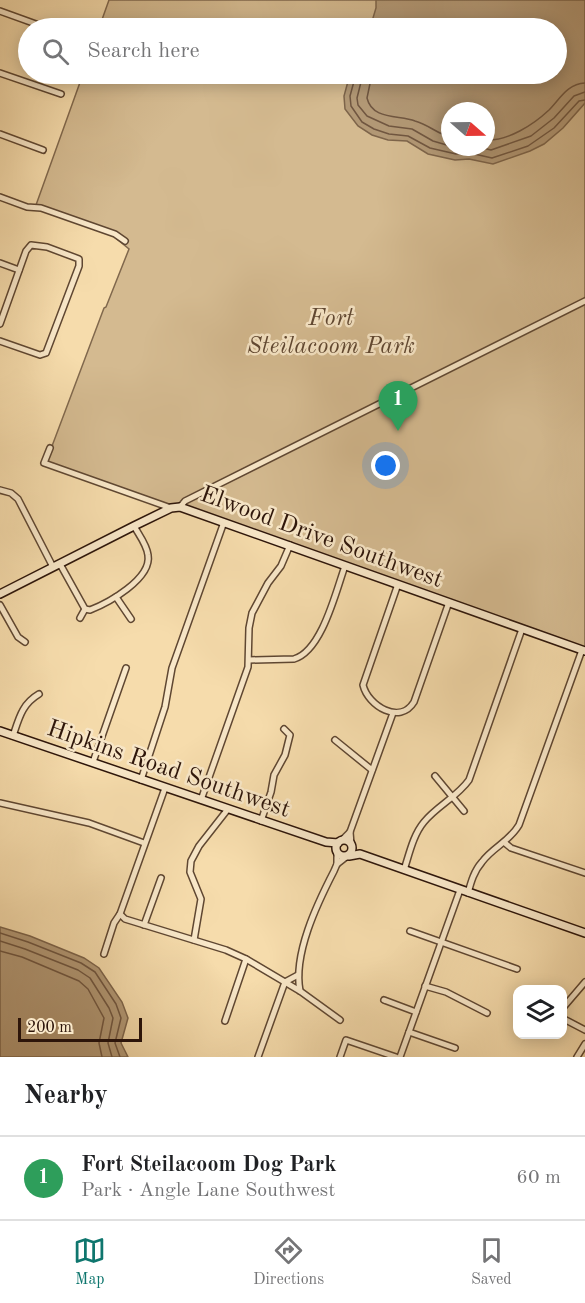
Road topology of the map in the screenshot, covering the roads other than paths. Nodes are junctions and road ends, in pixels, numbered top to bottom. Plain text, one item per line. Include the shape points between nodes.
1 (0, 11) edge
2 (19, 18) edge
3 (0, 73) edge
4 (18, 79) edge
5 (32, 84) edge
6 (61, 94) dead end
7 (0, 134) edge
8 (43, 150) dead end
9 (0, 197) edge
10 (125, 241) dead end
11 (0, 263) edge
12 (20, 270) junction
13 (585, 302) edge
14 (0, 324) edge
15 (0, 341) edge
16 (50, 448) dead end
17 (0, 490) edge
18 (176, 507) junction
19 (224, 522) junction
20 (134, 526) junction
21 (290, 545) junction
22 (57, 566) junction
23 (345, 566) junction
24 (398, 584) junction
25 (0, 594) edge
26 (116, 597) junction
27 (449, 602) junction
28 (0, 605) edge
29 (85, 609) junction
30 (80, 618) dead end
31 (131, 619) dead end
32 (522, 629) junction
33 (25, 642) dead end
34 (584, 651) edge
35 (249, 660) junction
36 (126, 668) dead end
37 (39, 694) dead end
38 (393, 713) junction
39 (284, 729) dead end
40 (0, 731) edge
41 (13, 736) junction
42 (335, 740) dead end
43 (93, 762) junction
44 (372, 770) junction
45 (435, 777) dead end
46 (141, 780) junction
47 (165, 788) junction
48 (452, 797) junction
49 (201, 800) junction
50 (0, 803) edge
51 (228, 809) junction
52 (464, 811) dead end
53 (261, 821) junction
54 (350, 832) junction
55 (144, 843) junction
56 (505, 843) junction
57 (352, 845) junction
58 (338, 847) junction
59 (360, 854) junction
60 (348, 856) junction
61 (337, 864) junction
62 (404, 870) junction
63 (585, 873) edge
64 (161, 878) dead end
65 (460, 890) junction
66 (468, 892) junction
67 (120, 914) junction
68 (144, 925) junction
69 (410, 931) dead end
70 (585, 933) edge
71 (194, 940) junction
72 (442, 942) junction
73 (104, 954) dead end
74 (246, 958) junction
75 (517, 969) dead end
76 (298, 975) junction
77 (285, 982) junction
78 (585, 982) edge
79 (425, 986) junction
80 (300, 991) junction
81 (384, 1000) dead end
82 (567, 1003) edge
83 (416, 1012) junction
84 (487, 1012) dead end
85 (340, 1020) dead end
86 (225, 1021) dead end
87 (567, 1021) edge
88 (585, 1030) edge
89 (409, 1032) junction
90 (585, 1044) edge
91 (455, 1048) dead end
92 (258, 1057) edge
93 (340, 1057) edge
94 (398, 1057) edge
95 (577, 1057) edge

1 - 2 street
3 - 4 street
5 - 6 street
7 - 8 street
9 - 10 street via 115,234
11 - 12 street
12 - 14 street
12 - 15 street via 34,244 80,262 45,354
13 - 18 street
16 - 18 street, Elwood Drive Southwest via 44,463
17 - 22 street via 18,499
18 - 19 street, Elwood Drive Southwest
18 - 20 street
19 - 21 street, Elwood Drive Southwest
19 - 46 street via 172,668 165,708
20 - 22 street
20 - 26 street via 146,549 148,565
21 - 23 street, Elwood Drive Southwest
21 - 35 street via 253,610
22 - 25 street
22 - 29 street
23 - 24 street, Elwood Drive Southwest
23 - 35 street via 319,637 309,650 294,659
24 - 27 street, Elwood Drive Southwest
24 - 38 street via 363,685 370,699
26 - 29 street
26 - 31 street
27 - 32 street, Elwood Drive Southwest
27 - 38 street via 414,702 405,711
28 - 33 street via 18,637
29 - 30 street
32 - 34 street, Elwood Drive Southwest
32 - 48 street via 473,771 464,787
34 - 56 street via 524,815
35 - 49 street
36 - 43 street
37 - 41 street via 22,709
38 - 44 street
39 - 53 street via 290,735 288,747 274,775
40 - 41 street, Hipkins Road Southwest
41 - 43 street, Hipkins Road Southwest
42 - 44 street
43 - 46 street, Hipkins Road Southwest
44 - 54 street
45 - 48 street
46 - 47 street, Hipkins Road Southwest
47 - 49 street, Hipkins Road Southwest
47 - 55 street
48 - 52 street
48 - 62 street via 420,826
49 - 51 street, Hipkins Road Southwest
50 - 55 street via 89,823
51 - 53 street, Hipkins Road Southwest
51 - 71 street via 191,861 190,872 201,899
53 - 58 street, Hipkins Road Southwest
54 - 57 street
54 - 58 street
55 - 67 street
56 - 63 street
56 - 66 street via 482,861
57 - 58 street via 347,841
57 - 59 street
57 - 60 street
58 - 60 street via 341,856
58 - 61 street
59 - 60 street
59 - 62 street
60 - 61 street
61 - 76 street via 306,937
62 - 65 street
64 - 68 street
65 - 66 street
65 - 72 street
66 - 70 street
67 - 68 street
67 - 73 street
68 - 71 street
69 - 72 street
71 - 74 street
72 - 75 street
72 - 79 street
74 - 77 street
74 - 86 street
76 - 77 street
76 - 80 street
77 - 80 street
77 - 92 street
78 - 82 street
79 - 83 street
79 - 84 street
80 - 85 street
81 - 83 street
83 - 89 street
87 - 88 street
89 - 91 street
89 - 94 street
90 - 95 street
93 - 94 street via 346,1040

